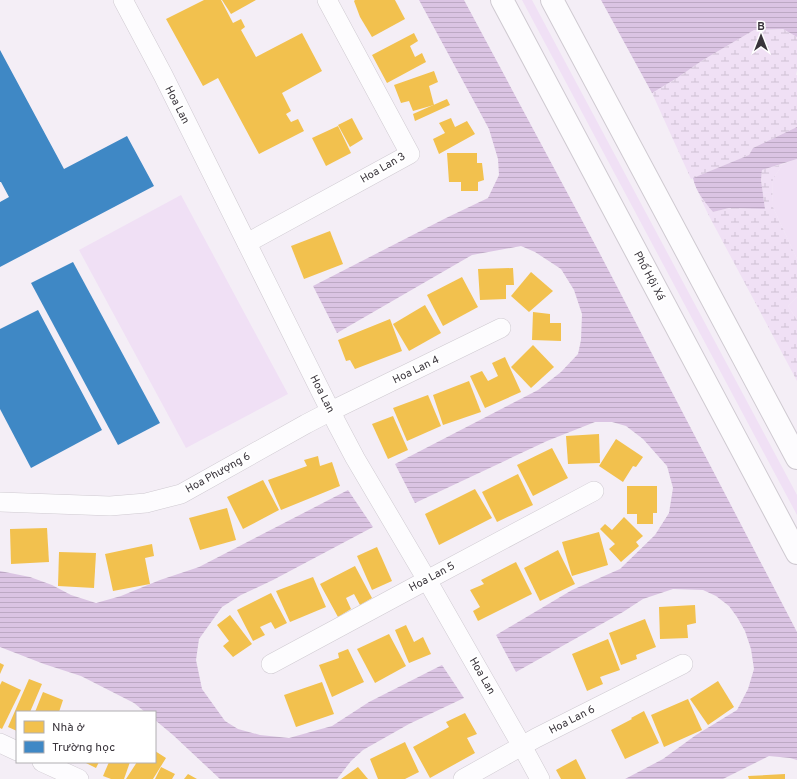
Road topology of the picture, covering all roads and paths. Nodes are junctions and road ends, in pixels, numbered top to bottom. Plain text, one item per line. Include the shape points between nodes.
1 (123, 0) edge
2 (326, 0) edge
3 (502, 0) edge
4 (552, 0) edge
5 (247, 243) junction
6 (501, 328) dead end
7 (331, 411) junction
8 (797, 458) edge
9 (594, 491) dead end
10 (0, 502) edge
11 (797, 553) edge
12 (427, 580) junction
13 (271, 664) dead end
14 (683, 664) dead end
15 (0, 743) edge
16 (522, 746) junction
17 (16, 751) edge
18 (44, 763) edge
19 (79, 779) edge
20 (464, 779) edge
21 (540, 779) edge

1 - 5 street, Hoa Lan
2 - 5 street, Hoa Lan 3 via 410,154
3 - 11 main road, Phố Hội Xá
4 - 8 main road
5 - 7 street, Hoa Lan
6 - 7 street, Hoa Lan 4
7 - 10 street, Hoa Phượng 6 via 181,494 146,503 110,506
7 - 12 street, Hoa Lan via 355,458
9 - 12 street, Hoa Lan 5
12 - 13 street, Hoa Lan 5
12 - 16 street, Hoa Lan
14 - 16 street, Hoa Lan 6
15 - 17 street
16 - 20 street, Hoa Lan 6
16 - 21 street, Hoa Lan
18 - 19 street

